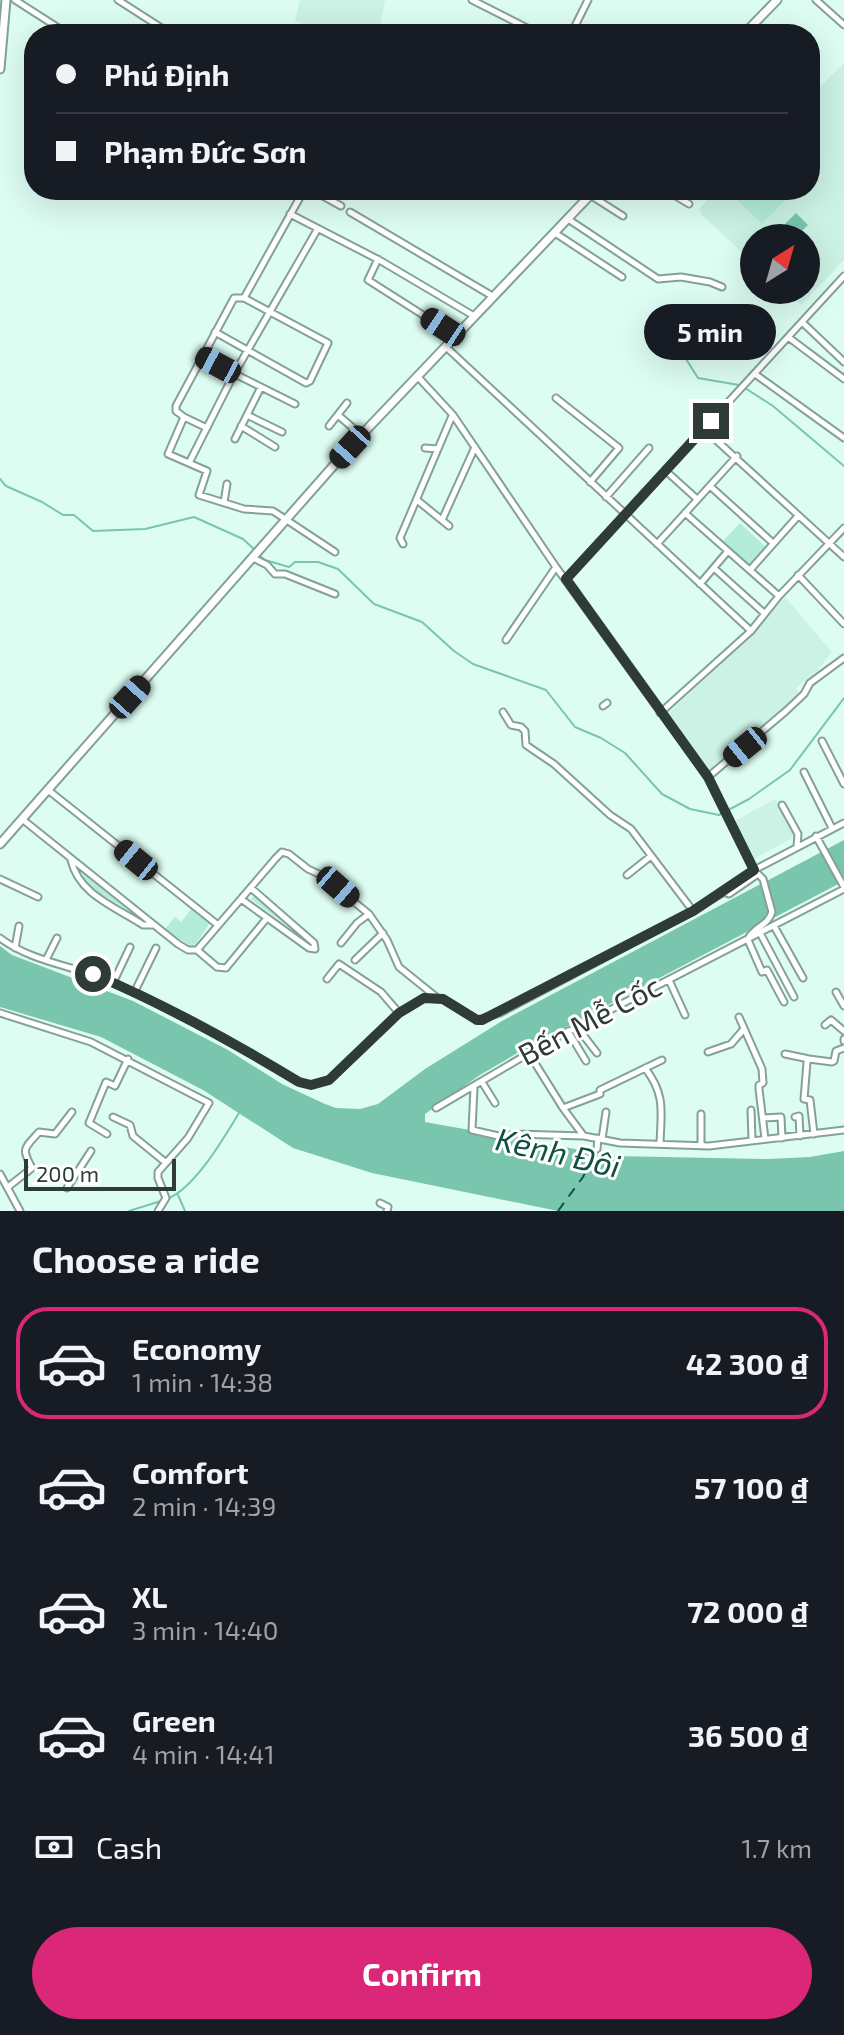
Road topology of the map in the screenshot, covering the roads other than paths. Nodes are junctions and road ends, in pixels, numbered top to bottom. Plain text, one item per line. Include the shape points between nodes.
1 (6, 0) edge
2 (15, 0) edge
3 (118, 0) edge
4 (472, 0) edge
5 (588, 0) edge
6 (777, 0) edge
7 (816, 0) edge
8 (52, 24) edge
9 (155, 24) edge
10 (519, 24) edge
11 (576, 24) edge
12 (754, 24) edge
13 (844, 25) edge
14 (0, 69) edge
15 (298, 200) edge
16 (330, 200) edge
17 (585, 200) edge
18 (602, 200) edge
19 (682, 200) edge
20 (689, 204) dead end
21 (341, 206) dead end
22 (350, 212) dead end
23 (290, 214) junction
24 (623, 216) dead end
25 (568, 219) junction
26 (317, 230) junction
27 (554, 232) junction
28 (378, 259) junction
29 (844, 276) edge
30 (622, 277) dead end
31 (722, 287) dead end
32 (494, 297) junction
33 (244, 298) junction
34 (269, 313) junction
35 (475, 317) junction
36 (802, 322) junction
37 (215, 332) junction
38 (457, 336) junction
39 (788, 337) junction
40 (446, 347) junction
41 (248, 351) junction
42 (201, 357) junction
43 (844, 362) edge
44 (234, 374) junction
45 (755, 374) junction
46 (418, 377) junction
47 (844, 379) edge
48 (261, 387) junction
49 (556, 398) dead end
50 (347, 403) dead end
51 (295, 404) dead end
52 (247, 415) junction
53 (338, 415) junction
54 (453, 415) junction
55 (184, 417) junction
56 (241, 426) junction
57 (329, 426) dead end
58 (207, 428) junction
59 (704, 429) junction
60 (282, 432) dead end
61 (362, 435) junction
62 (844, 438) edge
63 (235, 439) dead end
64 (475, 446) junction
65 (275, 447) dead end
66 (425, 448) dead end
67 (649, 448) dead end
68 (438, 449) junction
69 (737, 456) junction
70 (189, 463) junction
71 (666, 471) junction
72 (590, 482) junction
73 (227, 484) dead end
74 (710, 486) junction
75 (606, 497) junction
76 (697, 499) junction
77 (417, 500) junction
78 (224, 502) junction
79 (685, 513) junction
80 (625, 515) junction
81 (798, 516) junction
82 (286, 518) junction
83 (442, 520) junction
84 (449, 526) dead end
85 (844, 528) edge
86 (401, 541) dead end
87 (773, 543) junction
88 (829, 543) junction
89 (657, 544) junction
90 (728, 551) junction
91 (335, 552) dead end
92 (254, 556) junction
93 (844, 557) edge
94 (556, 567) junction
95 (715, 569) junction
96 (750, 570) junction
97 (798, 575) junction
98 (566, 579) junction
99 (700, 584) junction
100 (335, 594) dead end
101 (779, 596) junction
102 (764, 613) junction
103 (844, 624) edge
104 (751, 631) junction
105 (506, 640) dead end
106 (844, 658) edge
107 (503, 712) dead end
108 (660, 713) junction
109 (822, 741) dead end
110 (804, 772) dead end
111 (708, 777) junction
112 (844, 784) edge
113 (48, 790) junction
114 (782, 805) dead end
115 (22, 819) junction
116 (844, 823) edge
117 (832, 828) junction
118 (816, 836) junction
119 (0, 844) edge
120 (797, 847) junction
121 (651, 856) junction
122 (71, 859) junction
123 (754, 870) junction
124 (627, 875) dead end
125 (0, 879) edge
126 (251, 888) junction
127 (844, 888) edge
128 (724, 892) junction
129 (38, 897) dead end
130 (241, 899) junction
131 (693, 911) junction
132 (369, 914) junction
133 (267, 918) junction
134 (153, 925) junction
135 (218, 925) junction
136 (19, 926) dead end
137 (774, 926) junction
138 (759, 931) junction
139 (383, 933) junction
140 (0, 938) edge
141 (57, 938) dead end
142 (748, 940) junction
143 (341, 943) dead end
144 (130, 947) dead end
145 (15, 948) junction
146 (156, 948) dead end
147 (197, 950) junction
148 (46, 960) junction
149 (355, 960) dead end
150 (803, 978) dead end
151 (327, 979) dead end
152 (669, 980) junction
153 (113, 983) junction
154 (836, 992) dead end
155 (134, 993) junction
156 (435, 997) junction
157 (794, 997) dead end
158 (784, 1002) dead end
159 (844, 1006) edge
160 (0, 1013) edge
161 (399, 1013) junction
162 (685, 1015) dead end
163 (739, 1017) dead end
164 (825, 1025) dead end
165 (577, 1027) junction
166 (744, 1029) junction
167 (568, 1031) junction
168 (844, 1031) edge
169 (844, 1048) edge
170 (528, 1052) junction
171 (708, 1052) dead end
172 (597, 1053) dead end
173 (785, 1054) dead end
174 (128, 1059) junction
175 (809, 1059) junction
176 (662, 1060) dead end
177 (586, 1061) dead end
178 (645, 1068) junction
179 (482, 1082) junction
180 (474, 1088) junction
181 (495, 1103) dead end
182 (436, 1108) dead end
183 (563, 1108) junction
184 (751, 1110) dead end
185 (72, 1112) dead end
186 (606, 1112) dead end
187 (701, 1114) dead end
188 (113, 1117) dead end
189 (795, 1117) dead end
190 (763, 1118) junction
191 (844, 1130) edge
192 (107, 1134) dead end
193 (814, 1134) junction
194 (584, 1136) junction
195 (800, 1136) junction
196 (600, 1138) junction
197 (782, 1138) junction
198 (765, 1139) junction
199 (752, 1140) junction
200 (660, 1144) junction
201 (701, 1145) junction
202 (597, 1149) dead end
203 (91, 1151) dead end
204 (165, 1162) junction
205 (0, 1174) edge
206 (67, 1188) dead end
207 (9, 1189) junction
208 (0, 1195) edge
209 (380, 1203) dead end
210 (20, 1211) edge
211 (158, 1211) edge
212 (387, 1211) edge

1 - 14 main road
2 - 8 street
3 - 9 street
4 - 10 street
5 - 11 street
6 - 12 main road
7 - 13 street
15 - 23 street
16 - 21 street
17 - 25 main road
18 - 24 street
19 - 20 street
22 - 32 street
23 - 26 street
23 - 33 street
25 - 27 main road
25 - 31 street via 658,279 681,277
26 - 28 street
26 - 34 street
27 - 30 street
27 - 32 main road
28 - 35 street
28 - 38 street via 368,280
29 - 36 street
32 - 35 main road
33 - 34 street
33 - 37 street via 234,298
34 - 41 street
34 - 41 street via 328,343 310,381
35 - 38 main road
36 - 39 street
36 - 43 street
37 - 41 street
37 - 42 street
38 - 40 main road
39 - 45 street
39 - 47 street
40 - 46 main road
40 - 72 street
41 - 44 street
42 - 44 street
42 - 55 street via 176,406
44 - 48 street
44 - 58 street
45 - 59 street
45 - 62 street
46 - 54 street
46 - 61 main road
48 - 51 street
48 - 52 street
49 - 72 street via 619,448
50 - 53 street
52 - 56 street
52 - 60 street
53 - 57 street
53 - 61 street
54 - 64 street
54 - 68 street
55 - 58 street
55 - 70 street via 168,454
56 - 63 street
56 - 65 street
58 - 70 street
59 - 69 street
59 - 71 street
61 - 82 main road
64 - 83 street
64 - 94 street
66 - 68 street
67 - 75 street
68 - 77 street
69 - 74 street
69 - 81 street
70 - 78 street via 207,471 199,495
71 - 76 street
71 - 80 street
72 - 75 street
73 - 78 street
74 - 76 street
74 - 87 street
75 - 80 street
76 - 79 street
77 - 83 street
77 - 86 street
78 - 82 street
79 - 89 street
79 - 90 street
80 - 89 street
80 - 98 street
81 - 87 street
81 - 88 street
82 - 91 street
82 - 92 main road
83 - 84 street
85 - 88 street
87 - 96 street
88 - 93 street
88 - 97 street
89 - 99 street
90 - 95 street
90 - 96 street
92 - 100 street via 275,574
92 - 113 main road
94 - 98 street
94 - 105 street
95 - 99 street
95 - 102 street
96 - 101 street
97 - 101 street
97 - 103 street
98 - 108 street
99 - 104 street
101 - 102 street
102 - 104 street
104 - 108 street
106 - 111 street
107 - 121 street via 511,725 525,731 526,745 631,829
108 - 111 street
109 - 112 street
110 - 117 street
111 - 123 street
113 - 115 main road
113 - 135 street
114 - 120 street via 798,834
115 - 119 main road
115 - 122 street
116 - 117 street
117 - 118 street
118 - 120 street
118 - 127 street
120 - 123 street
121 - 124 street
121 - 131 street
122 - 134 street
122 - 134 street via 92,894 143,925
123 - 128 street
125 - 129 street
126 - 130 street
126 - 132 street via 282,852
126 - 133 street via 316,947 309,948
127 - 137 street, Bến Mễ Cốc
128 - 131 street
128 - 138 street via 762,877 772,912
130 - 133 street
130 - 135 street
131 - 156 street via 482,1020
132 - 139 street
132 - 143 street
133 - 147 street via 226,968
134 - 147 street via 185,949
135 - 147 street
136 - 145 street
137 - 138 street, Bến Mễ Cốc
137 - 150 street
138 - 142 street, Bến Mễ Cốc
138 - 157 street
139 - 149 street
139 - 156 street via 399,967
140 - 145 street
141 - 148 street
142 - 152 street, Bến Mễ Cốc
142 - 158 street
144 - 153 street
145 - 148 street
146 - 155 street
148 - 153 street
151 - 161 street via 339,964 381,992
152 - 162 street
152 - 165 street, Bến Mễ Cốc
153 - 155 street
154 - 159 street
155 - 161 street via 311,1085 329,1080
156 - 161 street
160 - 174 street
163 - 166 street
164 - 168 street via 831,1020
165 - 167 street, Bến Mễ Cốc
165 - 172 street
166 - 171 street via 731,1044
166 - 190 street via 762,1069
167 - 170 street, Bến Mễ Cốc
167 - 177 street
169 - 175 street via 836,1051 832,1062
170 - 179 street, Bến Mễ Cốc
170 - 183 street
173 - 175 street
174 - 192 street via 115,1086 106,1082 89,1123
174 - 204 street via 209,1103 186,1142
175 - 193 street via 804,1099 810,1100
176 - 178 street
178 - 183 street
178 - 200 street via 663,1106
179 - 180 street, Bến Mễ Cốc
179 - 181 street
180 - 182 street, Bến Mễ Cốc
180 - 194 street via 472,1130 503,1137
183 - 194 street
184 - 199 street
185 - 207 street via 57,1133 39,1132 24,1149 32,1168
186 - 196 street
187 - 201 street
188 - 204 street via 130,1125 133,1136
189 - 195 street via 799,1116
190 - 197 street via 781,1117
190 - 198 street
191 - 193 street
193 - 195 street
194 - 196 street
195 - 197 street
196 - 200 street
196 - 202 street
197 - 198 street
198 - 199 street
199 - 201 street
200 - 201 street
203 - 206 street
204 - 211 street via 157,1175 166,1198
205 - 207 street
207 - 208 street
207 - 210 street
209 - 212 street

